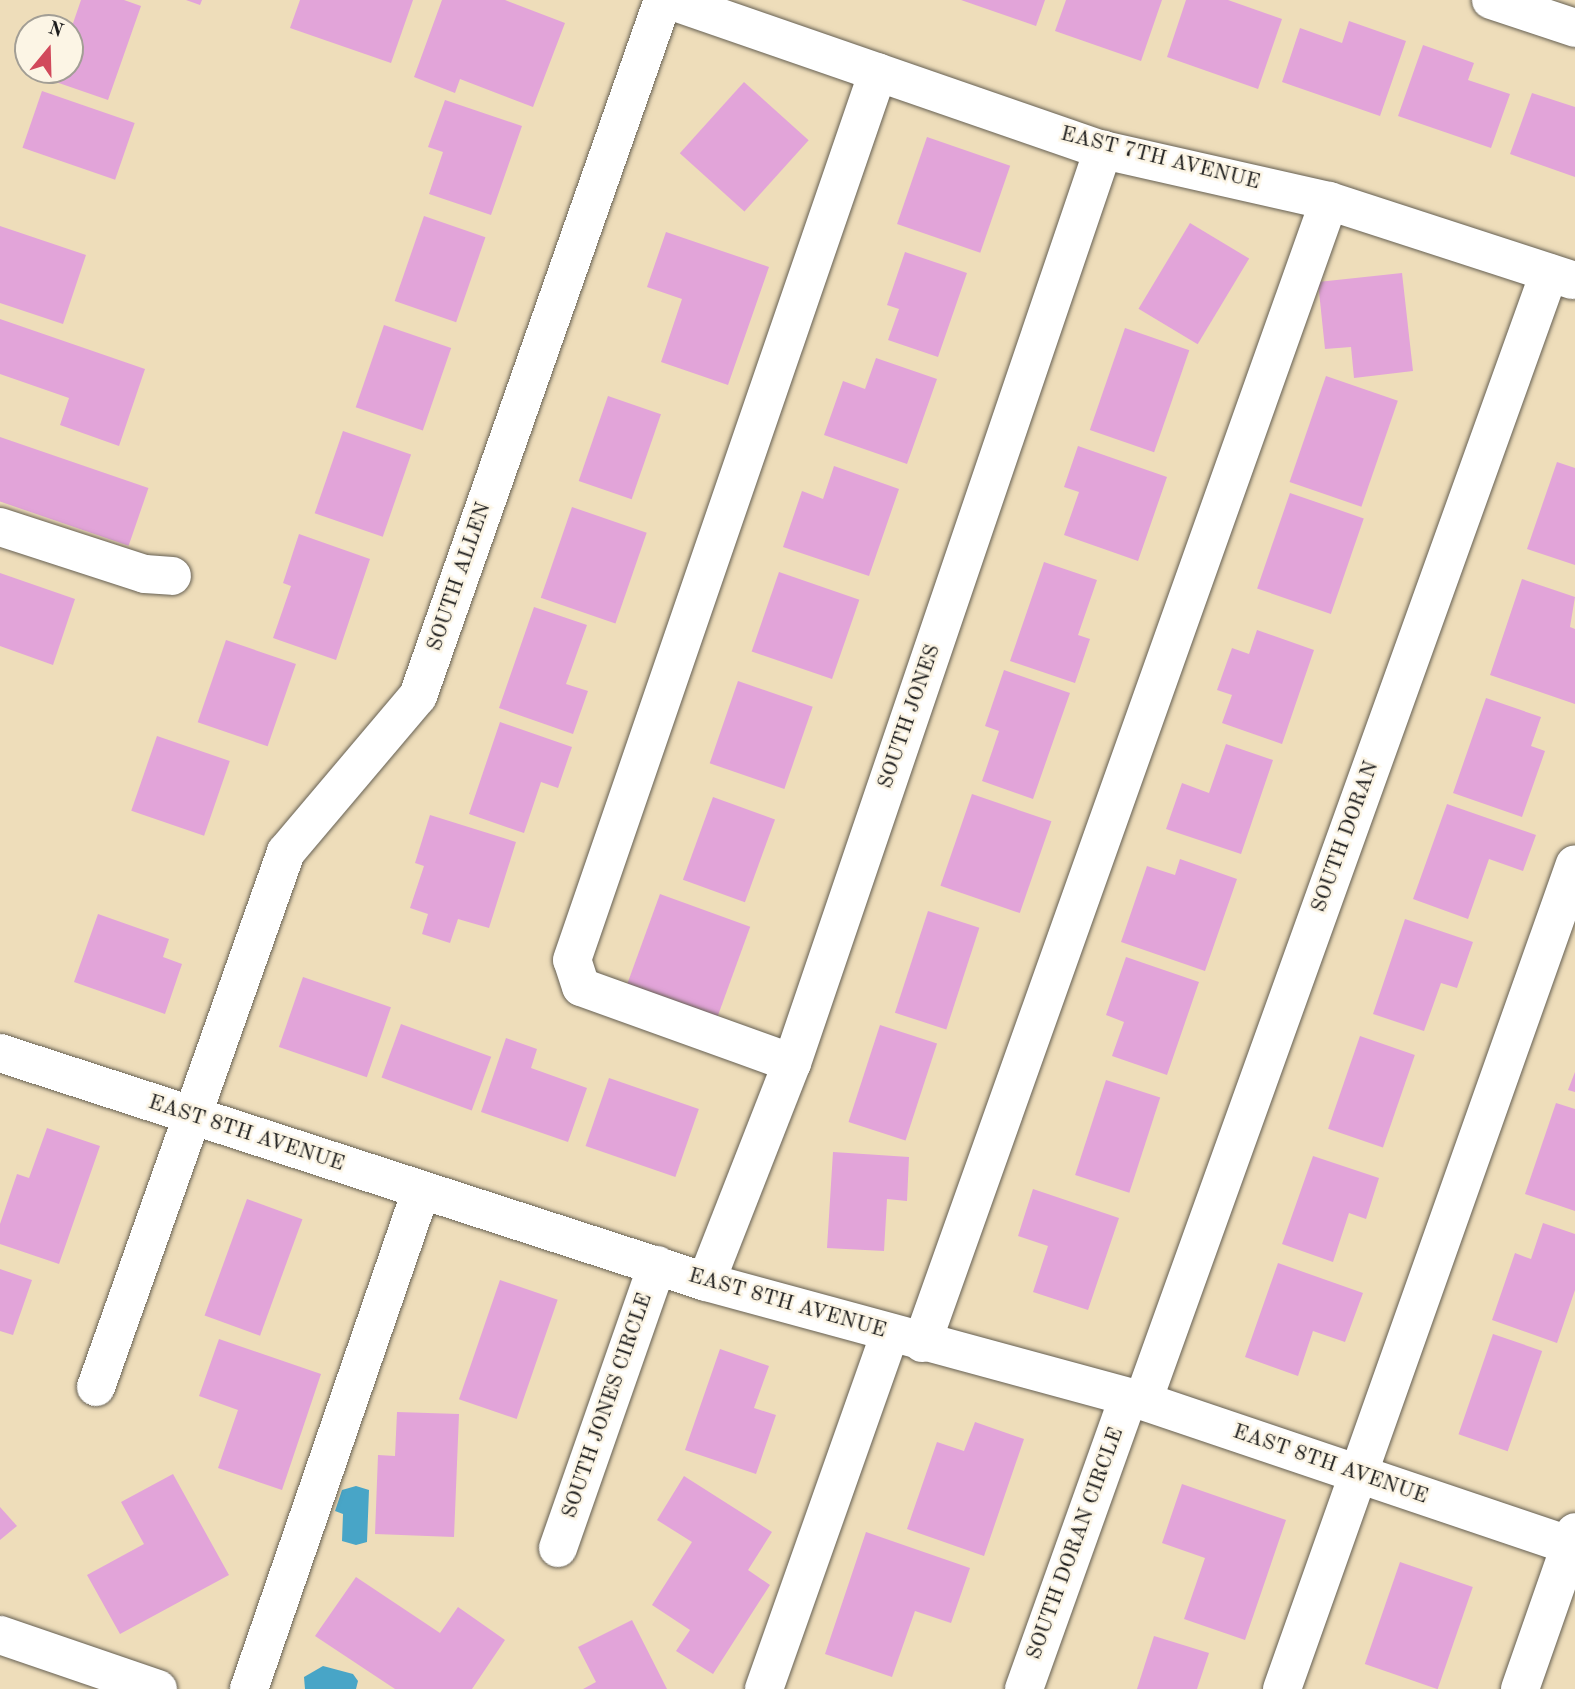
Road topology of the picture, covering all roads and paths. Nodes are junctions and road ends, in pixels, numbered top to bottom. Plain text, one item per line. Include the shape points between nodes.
1 (663, 0) edge
2 (669, 0) edge
3 (1491, 0) edge
4 (1575, 28) edge
5 (878, 72) junction
6 (1103, 150) junction
7 (1329, 201) junction
8 (1562, 277) edge
9 (0, 527) edge
10 (172, 576) dead end
11 (1575, 864) edge
12 (0, 1053) edge
13 (792, 1063) junction
14 (189, 1115) junction
15 (421, 1191) junction
16 (657, 1265) junction
17 (706, 1282) junction
18 (906, 1338) junction
19 (96, 1387) dead end
20 (1135, 1399) junction
21 (1356, 1475) junction
22 (1573, 1542) edge
23 (558, 1548) dead end
24 (0, 1635) edge
25 (158, 1689) edge
26 (249, 1689) edge
27 (764, 1689) edge
28 (1024, 1689) edge
29 (1282, 1689) edge
30 (1520, 1689) edge

1 - 14 street, SOUTH ALLEN via 418,696 286,852
2 - 5 street, EAST 7TH AVENUE
3 - 4 street
5 - 6 street, EAST 7TH AVENUE
5 - 13 street via 572,960 581,987
6 - 7 street, EAST 7TH AVENUE
6 - 13 street, SOUTH JONES
7 - 8 street, EAST 7TH AVENUE
7 - 18 street
8 - 20 street, SOUTH DORAN
9 - 10 street via 145,574
11 - 21 street
12 - 14 street, EAST 8TH AVENUE
13 - 17 street, SOUTH JONES
14 - 15 street, EAST 8TH AVENUE
14 - 19 street, SOUTH ALLEN
15 - 16 street, EAST 8TH AVENUE
15 - 26 street
16 - 17 street, EAST 8TH AVENUE
16 - 23 street, SOUTH JONES CIRCLE
17 - 18 street, EAST 8TH AVENUE
18 - 20 street, EAST 8TH AVENUE
18 - 27 street
20 - 21 street, EAST 8TH AVENUE
20 - 28 street, SOUTH DORAN CIRCLE
21 - 22 street, EAST 8TH AVENUE
21 - 29 street
22 - 30 street
24 - 25 street

